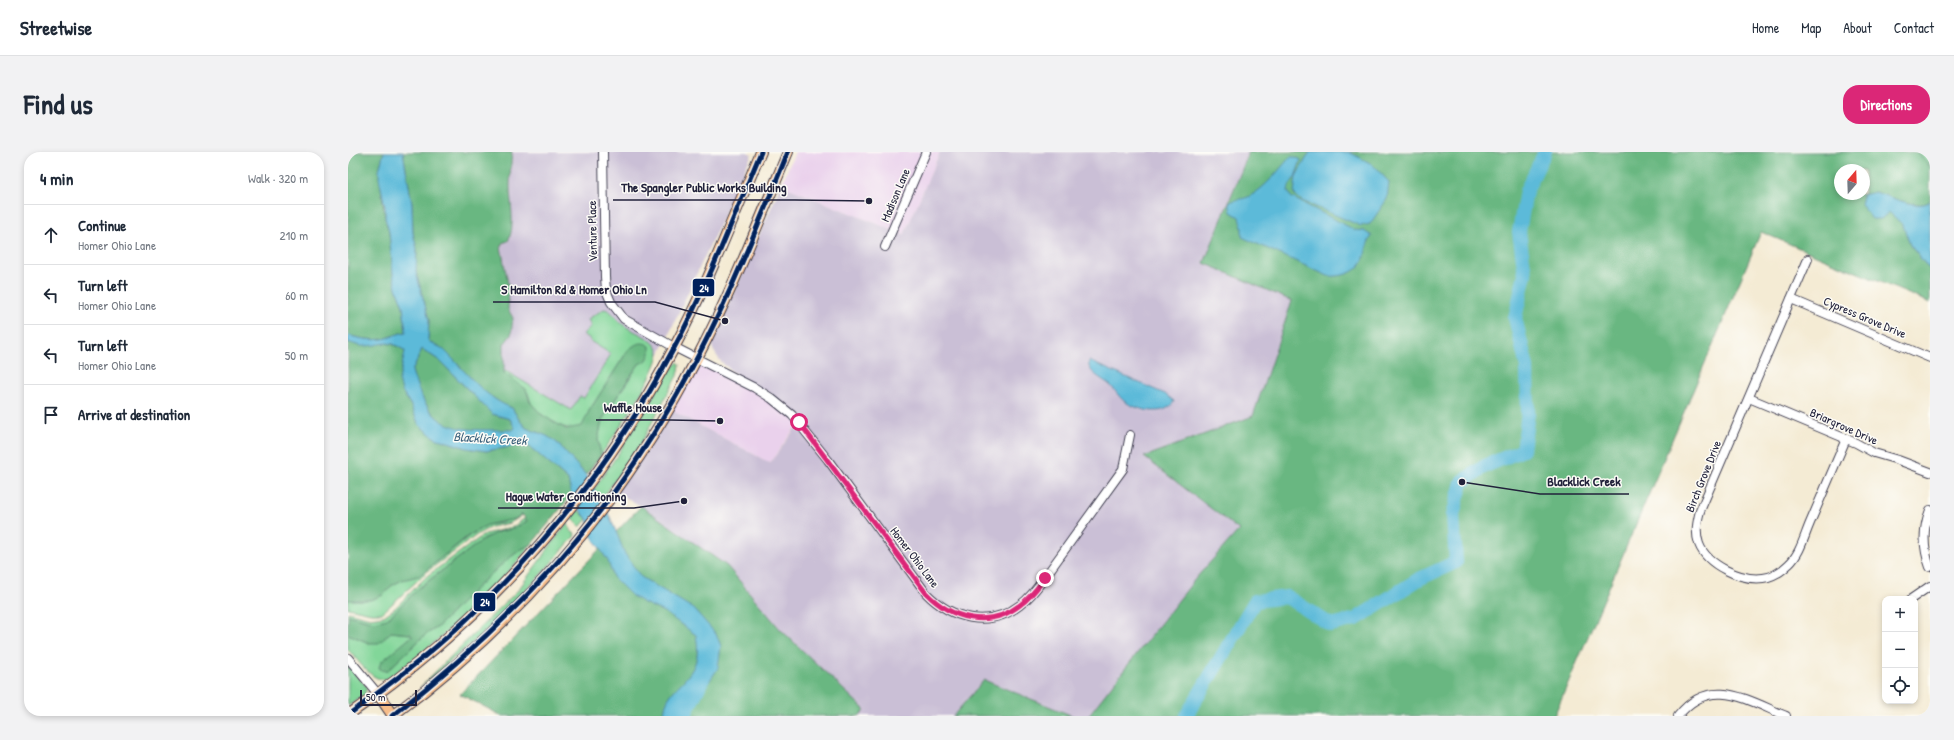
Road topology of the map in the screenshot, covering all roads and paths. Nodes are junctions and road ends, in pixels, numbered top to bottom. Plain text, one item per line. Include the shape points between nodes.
1 (602, 152) edge
2 (761, 152) edge
3 (788, 152) edge
4 (926, 152) edge
5 (885, 247) dead end
6 (1808, 259) dead end
7 (1792, 299) junction
8 (674, 347) junction
9 (697, 358) junction
10 (1930, 358) edge
11 (1749, 398) junction
12 (1130, 435) dead end
13 (1846, 439) junction
14 (1930, 472) edge
15 (1930, 510) edge
16 (1930, 567) edge
17 (1930, 586) edge
18 (1915, 596) edge
19 (348, 658) edge
20 (378, 694) junction
21 (348, 715) edge
22 (392, 716) edge
23 (1678, 716) edge
24 (1786, 716) edge

1 - 8 street, Venture Place via 606,290 624,319
2 - 8 main road
3 - 9 main road via 720,311
4 - 5 street, Madison Lane
6 - 7 street, Birch Grove Drive
7 - 10 street, Cypress Grove Drive
7 - 11 street, Birch Grove Drive
8 - 9 street, Homer Ohio Lane
8 - 20 main road via 640,409 599,471 563,518 515,573 467,622
9 - 12 street, Homer Ohio Lane via 755,388 792,415 926,593 943,609 965,618 982,619 1004,614 1020,606 1033,594 1122,469
9 - 22 main road via 663,419 615,492 580,539 526,599 488,636
11 - 13 street, Briargrove Drive
11 - 13 street, Birch Grove Drive via 1697,522 1699,544 1705,554 1713,562 1729,570 1751,578 1773,576 1784,570 1798,552
13 - 14 street, Briargrove Drive via 1874,453
15 - 16 street via 1924,542
17 - 18 street
19 - 20 street
20 - 21 main road
20 - 22 main road
23 - 24 street via 1696,698 1721,693 1740,697

